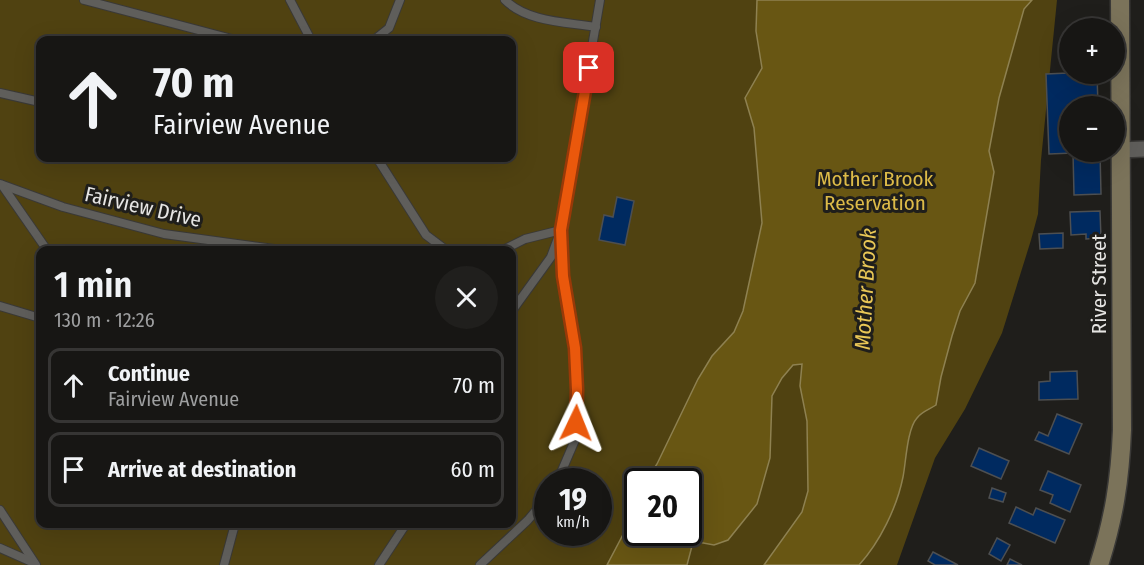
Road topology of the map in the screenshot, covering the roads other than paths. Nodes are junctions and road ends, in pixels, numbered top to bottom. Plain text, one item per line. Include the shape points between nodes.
1 (84, 0) edge
2 (290, 0) edge
3 (400, 0) edge
4 (505, 0) edge
5 (600, 0) edge
6 (1120, 0) edge
7 (596, 27) junction
8 (221, 36) edge
9 (309, 36) edge
10 (379, 36) edge
11 (0, 93) edge
12 (1121, 96) edge
13 (36, 101) edge
14 (1144, 149) edge
15 (1125, 150) edge
16 (380, 162) edge
17 (1121, 162) edge
18 (0, 184) edge
19 (561, 230) junction
20 (44, 246) edge
21 (252, 246) edge
22 (441, 246) edge
23 (511, 246) edge
24 (516, 305) edge
25 (0, 306) edge
26 (36, 317) edge
27 (563, 468) edge
28 (0, 510) edge
29 (534, 513) edge
30 (233, 528) edge
31 (403, 528) edge
32 (0, 548) edge
33 (36, 564) edge
34 (224, 565) edge
35 (379, 565) edge
36 (480, 565) edge
37 (1099, 565) edge

1 - 8 lane
2 - 9 lane
3 - 10 lane via 389,28
4 - 7 lane via 511,7 539,18
5 - 7 lane
6 - 12 street, River Street
7 - 19 lane
11 - 13 lane
14 - 15 street
16 - 22 lane via 426,235
17 - 37 street, River Street via 1121,463 1115,508
18 - 20 lane
18 - 21 lane, Fairview Drive via 63,207 164,234
19 - 23 lane
19 - 24 lane via 551,257
19 - 27 lane via 577,390 575,440
25 - 26 lane
28 - 33 lane
29 - 36 lane
30 - 34 lane
31 - 35 lane
32 - 33 lane

